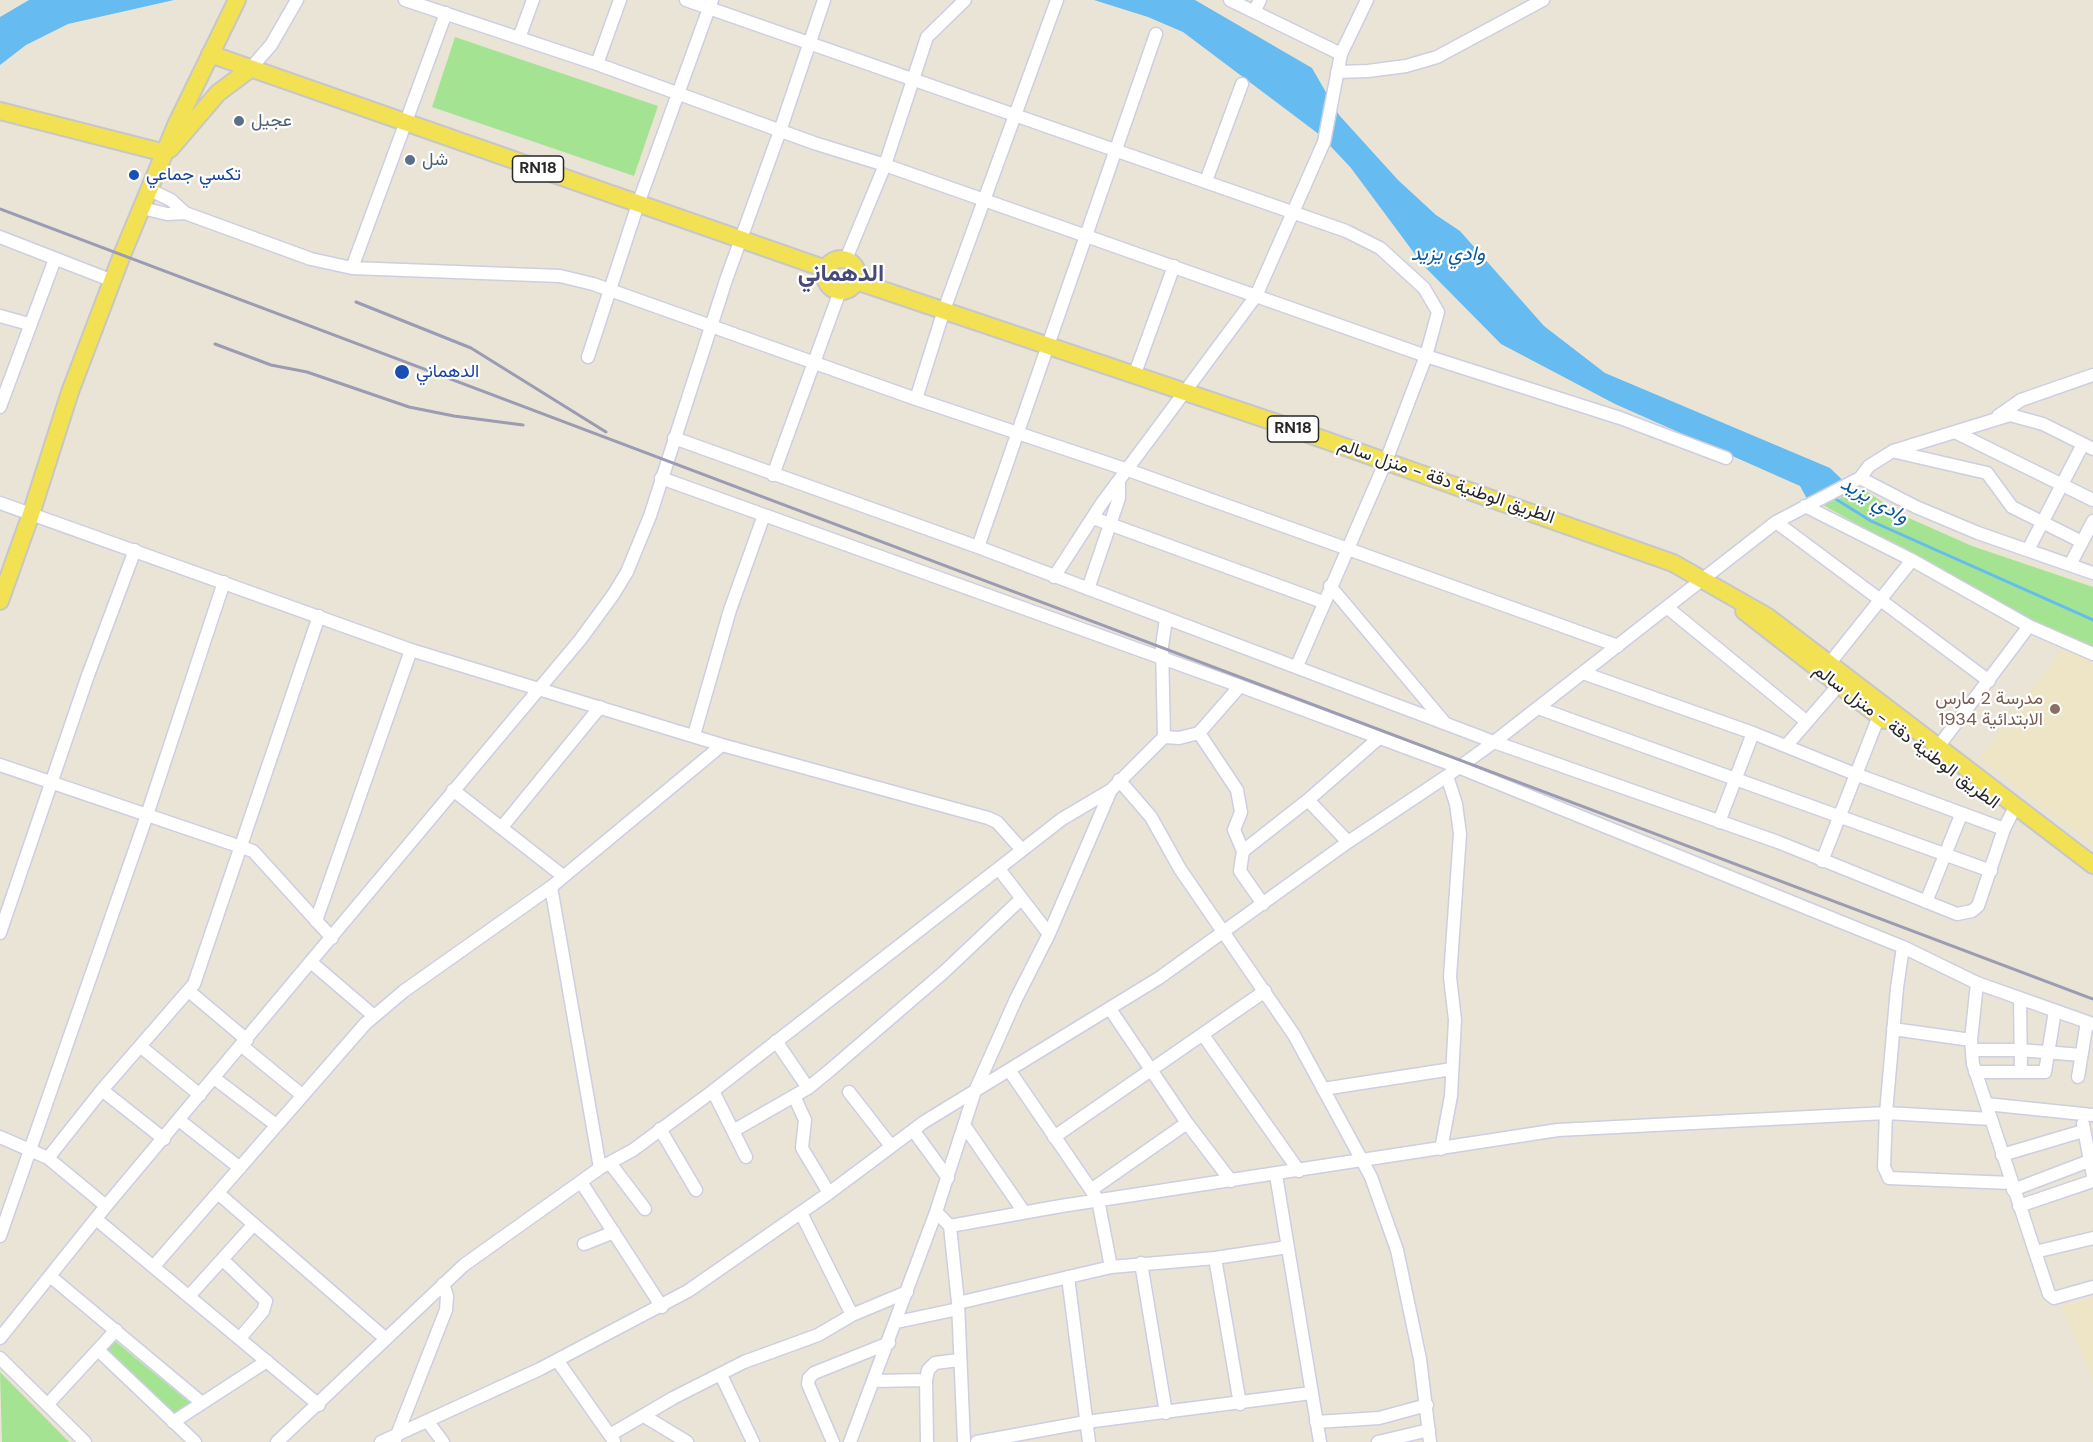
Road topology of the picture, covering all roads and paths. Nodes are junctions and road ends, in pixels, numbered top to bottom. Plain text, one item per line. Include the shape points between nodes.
1 (236, 0) edge
2 (297, 0) edge
3 (405, 0) edge
4 (533, 0) edge
5 (620, 0) edge
6 (686, 0) edge
7 (824, 0) edge
8 (965, 0) edge
9 (1057, 0) edge
10 (1230, 0) edge
11 (1260, 0) edge
12 (1367, 0) edge
13 (1543, 0) edge
14 (711, 4) edge
15 (1254, 12) junction
16 (446, 13) junction
17 (1156, 34) dead end
18 (519, 38) junction
19 (807, 44) junction
20 (210, 54) junction
21 (1341, 54) junction
22 (597, 64) junction
23 (250, 69) junction
24 (1337, 72) junction
25 (912, 78) junction
26 (1242, 84) dead end
27 (678, 94) junction
28 (0, 111) edge
29 (1016, 113) junction
30 (405, 122) junction
31 (780, 131) junction
32 (1116, 150) junction
33 (165, 153) junction
34 (885, 165) junction
35 (1206, 182) junction
36 (150, 190) junction
37 (984, 201) junction
38 (638, 204) junction
39 (142, 208) junction
40 (1295, 212) junction
41 (185, 213) junction
42 (0, 237) edge
43 (1085, 237) junction
44 (740, 239) junction
45 (55, 258) junction
46 (846, 259) junction
47 (1174, 266) junction
48 (352, 268) junction
49 (826, 269) junction
50 (112, 281) junction
51 (856, 281) junction
52 (610, 291) junction
53 (840, 291) junction
54 (1256, 296) junction
55 (944, 310) junction
56 (0, 316) edge
57 (29, 324) junction
58 (713, 326) junction
59 (1045, 346) junction
60 (1426, 356) junction
61 (588, 357) dead end
62 (815, 363) junction
63 (1134, 376) junction
64 (2092, 377) edge
65 (1183, 393) junction
66 (916, 399) junction
67 (1, 402) edge
68 (1996, 418) junction
69 (1955, 432) junction
70 (1018, 435) junction
71 (674, 438) junction
72 (2088, 447) edge
73 (1893, 451) junction
74 (1726, 458) dead end
75 (1386, 461) junction
76 (1128, 470) junction
77 (773, 475) junction
78 (661, 478) junction
79 (1855, 481) junction
80 (1119, 482) junction
81 (2063, 484) junction
82 (2093, 500) edge
83 (0, 503) edge
84 (1807, 505) junction
85 (31, 514) junction
86 (764, 515) junction
87 (1093, 518) junction
88 (2093, 521) edge
89 (1776, 522) junction
90 (2042, 524) junction
91 (1108, 525) junction
92 (2082, 542) junction
93 (978, 547) junction
94 (1347, 548) junction
95 (135, 550) junction
96 (2028, 550) junction
97 (1912, 560) junction
98 (2070, 566) junction
99 (2093, 573) edge
100 (1054, 577) junction
101 (1704, 579) junction
102 (3, 582) edge
103 (224, 582) junction
104 (1330, 586) junction
105 (1088, 589) junction
106 (1879, 600) junction
107 (0, 601) edge
108 (1323, 602) junction
109 (1668, 608) junction
110 (320, 616) junction
111 (1166, 620) junction
112 (2029, 626) junction
113 (1618, 646) junction
114 (411, 650) junction
115 (2093, 654) edge
116 (1162, 659) junction
117 (1296, 666) junction
118 (1825, 669) junction
119 (1582, 673) junction
120 (1989, 681) junction
121 (1240, 686) junction
122 (1838, 686) junction
123 (538, 689) junction
124 (600, 707) junction
125 (1538, 708) junction
126 (1879, 716) junction
127 (1807, 722) junction
128 (1446, 724) junction
129 (1198, 732) junction
130 (1753, 733) junction
131 (694, 735) junction
132 (1164, 737) junction
133 (1379, 738) junction
134 (1494, 742) junction
135 (722, 744) junction
136 (1786, 746) junction
137 (1935, 751) junction
138 (0, 765) edge
139 (1458, 767) junction
140 (1856, 774) junction
141 (1447, 776) junction
142 (1735, 779) junction
143 (1119, 780) junction
144 (51, 784) junction
145 (453, 790) junction
146 (1111, 790) junction
147 (1308, 800) junction
148 (1961, 814) junction
149 (147, 815) junction
150 (2010, 817) junction
151 (1841, 818) junction
152 (1719, 822) junction
153 (502, 827) junction
154 (1348, 842) junction
155 (240, 847) junction
156 (1022, 850) junction
157 (1243, 851) junction
158 (1944, 855) junction
159 (1822, 861) junction
160 (2093, 865) edge
161 (999, 869) junction
162 (1991, 871) junction
163 (563, 876) junction
164 (2093, 877) edge
165 (551, 887) junction
166 (1020, 900) junction
167 (1926, 902) junction
168 (1263, 904) junction
169 (316, 921) junction
170 (1224, 931) junction
171 (0, 933) edge
172 (1049, 934) junction
173 (332, 938) junction
174 (1903, 947) junction
175 (312, 963) junction
176 (1977, 983) junction
177 (1265, 991) junction
178 (190, 992) junction
179 (2020, 998) junction
180 (1110, 1010) junction
181 (2055, 1011) junction
182 (374, 1016) junction
183 (2090, 1023) edge
184 (1893, 1029) junction
185 (1203, 1035) junction
186 (776, 1041) junction
187 (244, 1043) junction
188 (1972, 1045) junction
189 (140, 1046) junction
190 (2020, 1050) junction
191 (2048, 1052) junction
192 (2085, 1060) edge
193 (1009, 1070) junction
194 (1151, 1070) junction
195 (1452, 1070) junction
196 (1975, 1072) junction
197 (2021, 1072) junction
198 (2078, 1077) dead end
199 (214, 1078) junction
200 (808, 1088) junction
201 (1323, 1089) junction
202 (102, 1090) junction
203 (713, 1091) junction
204 (975, 1091) junction
205 (849, 1092) dead end
206 (200, 1095) junction
207 (302, 1095) junction
208 (794, 1096) junction
209 (1986, 1104) junction
210 (1886, 1113) junction
211 (2087, 1114) edge
212 (1991, 1119) junction
213 (179, 1120) junction
214 (1187, 1123) junction
215 (276, 1125) junction
216 (966, 1128) junction
217 (660, 1129) junction
218 (913, 1130) junction
219 (733, 1131) junction
220 (2084, 1131) junction
221 (0, 1137) edge
222 (1054, 1137) junction
223 (164, 1139) junction
224 (2089, 1145) edge
225 (891, 1146) junction
226 (31, 1148) junction
227 (1441, 1149) junction
228 (2002, 1155) junction
229 (746, 1157) dead end
230 (48, 1158) junction
231 (1360, 1161) junction
232 (2089, 1161) junction
233 (605, 1166) junction
234 (240, 1168) junction
235 (1299, 1171) junction
236 (1276, 1174) junction
237 (2093, 1176) edge
238 (948, 1178) junction
239 (1231, 1181) junction
240 (2093, 1181) edge
241 (581, 1182) junction
242 (2012, 1186) junction
243 (696, 1190) dead end
244 (829, 1193) junction
245 (219, 1194) junction
246 (1095, 1195) junction
247 (106, 1206) junction
248 (2019, 1206) junction
249 (645, 1209) dead end
250 (936, 1212) junction
251 (1024, 1212) junction
252 (801, 1213) junction
253 (96, 1219) junction
254 (254, 1224) junction
255 (950, 1226) junction
256 (614, 1232) junction
257 (0, 1236) edge
258 (2093, 1238) edge
259 (584, 1244) dead end
260 (1288, 1247) junction
261 (2035, 1252) junction
262 (1215, 1258) junction
263 (223, 1260) junction
264 (1141, 1263) junction
265 (154, 1266) junction
266 (1111, 1267) junction
267 (50, 1276) junction
268 (1068, 1277) junction
269 (443, 1284) junction
270 (2093, 1287) edge
271 (907, 1292) junction
272 (190, 1295) junction
273 (958, 1306) junction
274 (662, 1307) junction
275 (852, 1315) junction
276 (897, 1322) junction
277 (116, 1330) junction
278 (0, 1338) edge
279 (240, 1338) junction
280 (386, 1339) junction
281 (889, 1343) junction
282 (98, 1350) junction
283 (0, 1358) edge
284 (557, 1360) junction
285 (959, 1360) junction
286 (267, 1361) junction
287 (721, 1375) junction
288 (926, 1380) junction
289 (874, 1381) junction
290 (1311, 1393) junction
291 (202, 1403) junction
292 (48, 1404) junction
293 (1240, 1404) junction
294 (319, 1405) junction
295 (1427, 1405) junction
296 (1166, 1413) junction
297 (644, 1416) junction
298 (173, 1422) junction
299 (428, 1422) junction
300 (1086, 1422) junction
301 (1316, 1422) junction
302 (1430, 1436) edge
303 (612, 1438) edge
304 (396, 1439) edge
305 (86, 1442) edge
306 (195, 1442) edge
307 (278, 1442) edge
308 (381, 1442) edge
309 (443, 1442) edge
310 (687, 1442) edge
311 (753, 1442) edge
312 (833, 1442) edge
313 (850, 1442) edge
314 (927, 1442) edge
315 (964, 1442) edge
316 (977, 1442) edge
317 (1089, 1442) edge
318 (1320, 1442) edge
319 (1378, 1442) edge

1 - 20 main road
2 - 23 street via 271,45
3 - 16 street
4 - 18 street
5 - 22 street
6 - 14 street
7 - 19 street
8 - 25 street via 927,37
9 - 29 street
10 - 15 street
11 - 15 street
12 - 21 street
13 - 24 street via 1437,57 1368,72
14 - 19 street
14 - 27 street
15 - 21 street
16 - 18 street
16 - 30 street
17 - 32 street
18 - 22 street
19 - 25 street
19 - 31 street
20 - 23 main road, RN18
20 - 33 main road
21 - 24 street
22 - 27 street
23 - 30 main road, RN18
23 - 33 main road via 218,93
24 - 40 street via 1324,142
25 - 29 street
25 - 34 street
26 - 35 street
27 - 31 street
27 - 38 street
28 - 33 main road
29 - 32 street
29 - 37 street
30 - 38 main road, RN18
30 - 48 street
31 - 34 street
31 - 44 street
32 - 35 street
32 - 43 street
33 - 36 main road
34 - 37 street
34 - 46 street
35 - 40 street
36 - 39 main road
36 - 41 street via 171,200
37 - 43 street
37 - 55 street
38 - 44 main road, RN18
38 - 52 street
39 - 41 street via 167,214
39 - 50 main road
40 - 54 street
40 - 60 street via 1380,248 1424,288 1438,312
41 - 48 street via 311,259
42 - 45 street
43 - 47 street
43 - 59 street
44 - 49 main road, RN18
44 - 58 street
45 - 50 street
45 - 57 street
46 - 49 main road via 834,260
46 - 51 main road via 856,268
47 - 54 street
47 - 63 street
48 - 52 street via 560,276
49 - 53 main road via 828,284
50 - 85 main road via 70,392
51 - 53 main road via 850,289
51 - 55 main road, الطريق الوطنية دقة - منزل سالم / RN18
52 - 58 street
52 - 61 street
53 - 62 street
54 - 60 street
54 - 65 street
55 - 59 main road, الطريق الوطنية دقة - منزل سالم / RN18
55 - 66 street
56 - 57 street
57 - 67 street
58 - 62 street
58 - 71 street
59 - 63 main road, الطريق الوطنية دقة - منزل سالم / RN18
59 - 70 street
60 - 74 street via 1620,418
60 - 75 street
62 - 66 street
62 - 77 street
63 - 65 main road, الطريق الوطنية دقة - منزل سالم / RN18
64 - 68 street via 2021,400
65 - 75 main road, الطريق الوطنية دقة - منزل سالم / RN18
65 - 76 street
66 - 70 street
68 - 69 street
68 - 72 street via 2022,417
69 - 73 street
69 - 81 street
70 - 76 street
70 - 93 street
71 - 77 street
71 - 78 street
72 - 81 street
73 - 79 street via 1869,466
73 - 90 street via 1987,473 2012,507
75 - 94 street
75 - 101 main road, الطريق الوطنية دقة - منزل سالم / RN18 via 1646,551
76 - 80 street
76 - 94 street
77 - 93 street
78 - 86 street
78 - 123 street via 627,572 601,614
79 - 84 street
79 - 96 street
80 - 87 street
80 - 91 street via 1119,498
81 - 82 street
81 - 90 street
83 - 85 street
84 - 89 street
84 - 97 street
85 - 95 street
85 - 102 main road
86 - 116 street
86 - 131 street via 730,610
87 - 91 street
87 - 100 street
88 - 92 street
89 - 101 street
89 - 106 street
90 - 92 street
90 - 96 street
91 - 105 street
91 - 108 street
92 - 98 street
93 - 100 street
94 - 104 street
94 - 113 street
95 - 103 street
95 - 144 street
96 - 98 street
97 - 106 street
97 - 112 street
98 - 99 street
100 - 105 street
101 - 109 street
101 - 118 main road, الطريق الوطنية دقة - منزل سالم / RN18 via 1768,617
102 - 107 main road
103 - 110 street
103 - 149 street
104 - 108 street
104 - 128 street
105 - 111 street
106 - 118 street
106 - 120 street
108 - 117 street
109 - 113 street
109 - 127 street
110 - 114 street
110 - 155 street
111 - 116 street
111 - 117 street
112 - 115 street
112 - 120 street
113 - 119 street
114 - 123 street
114 - 169 street
116 - 121 street
116 - 132 street
117 - 128 street
118 - 122 main road, الطريق الوطنية دقة - منزل سالم / RN18
118 - 137 main road, الطريق الوطنية دقة - منزل سالم / RN18
119 - 125 street
119 - 130 street
120 - 137 street
121 - 129 street
121 - 133 street
122 - 126 main road, الطريق الوطنية دقة - منزل سالم / RN18
122 - 127 street
123 - 124 street
123 - 145 street
124 - 131 street
124 - 153 street
125 - 134 street
125 - 142 street
126 - 137 main road, الطريق الوطنية دقة - منزل سالم / RN18
126 - 140 street
127 - 136 street
128 - 134 street
129 - 132 street via 1179,738
129 - 157 street via 1237,790 1241,804 1234,830
130 - 136 street
130 - 142 street
131 - 135 street
132 - 143 street
133 - 139 street
133 - 147 street
134 - 139 street
134 - 152 street
135 - 156 street via 988,818 997,822
135 - 163 street
136 - 140 street
137 - 150 main road, الطريق الوطنية دقة - منزل سالم / RN18
138 - 144 street
139 - 141 street
139 - 174 street
140 - 148 street
140 - 151 street
141 - 154 street
141 - 195 street via 1460,834 1450,977 1455,1020
142 - 151 street
142 - 152 street
143 - 146 street
143 - 170 street via 1151,817 1180,869
144 - 149 street
144 - 171 street
145 - 153 street
145 - 173 street
146 - 156 street via 1062,819
146 - 172 street
147 - 154 street
147 - 157 street
148 - 150 street
148 - 158 street
149 - 155 street
149 - 226 street
150 - 160 main road, الطريق الوطنية دقة - منزل سالم / RN18
150 - 162 street
150 - 164 main road, الطريق الوطنية دقة - منزل سالم / RN18
151 - 158 street
151 - 159 street
152 - 159 street
153 - 163 street
154 - 168 street
155 - 169 street via 256,855
155 - 178 street
156 - 161 street
157 - 168 street via 1240,871
158 - 162 street
158 - 167 street
159 - 167 street
161 - 166 street
161 - 186 street
162 - 167 street via 1972,911 1958,914
163 - 165 street
165 - 182 street
165 - 233 street
166 - 172 street
166 - 200 street via 944,972
168 - 170 street
169 - 173 street
170 - 177 street
170 - 180 street
172 - 204 street
173 - 175 street
174 - 176 street
174 - 184 street
175 - 182 street
175 - 187 street
176 - 179 street
176 - 188 street
177 - 185 street
177 - 201 street
178 - 187 street
178 - 189 street
179 - 181 street
179 - 190 street
180 - 193 street
180 - 194 street
181 - 183 street
181 - 191 street
182 - 207 street
183 - 192 street
184 - 188 street
184 - 210 street
185 - 194 street
185 - 235 street
186 - 200 street
186 - 203 street
187 - 199 street
187 - 207 street
188 - 190 street
188 - 196 street
189 - 202 street
189 - 206 street
190 - 191 street
190 - 197 street
191 - 192 street
191 - 197 street via 2045,1072
192 - 198 street
193 - 204 street
193 - 222 street
194 - 214 street
194 - 222 street
195 - 201 street
195 - 227 street
196 - 197 street
196 - 209 street
199 - 206 street
199 - 215 street
200 - 208 street
201 - 231 street
202 - 223 street
202 - 230 street
203 - 217 street
203 - 219 street
204 - 216 street
204 - 218 street
205 - 225 street
206 - 213 street
207 - 215 street
208 - 219 street
208 - 244 street via 805,1120 802,1148
209 - 211 street
209 - 212 street
210 - 212 street
210 - 227 street via 1558,1130
210 - 242 street via 1884,1167 1889,1178
211 - 220 street
212 - 228 street
213 - 223 street
213 - 234 street
214 - 239 street
214 - 246 street
215 - 234 street
216 - 238 street
216 - 251 street
217 - 233 street
217 - 243 street
218 - 225 street
218 - 238 street
219 - 229 street
220 - 224 street
220 - 228 street
221 - 226 street
222 - 246 street
223 - 247 street
224 - 232 street
225 - 244 street
226 - 230 street
226 - 257 street
227 - 231 street
228 - 242 street
230 - 247 street
231 - 235 street
231 - 295 street via 1371,1177 1397,1250
232 - 237 street
232 - 242 street
233 - 241 street
233 - 249 street
234 - 245 street
235 - 236 street
236 - 239 street
236 - 260 street
238 - 250 street
239 - 246 street
240 - 248 street
241 - 256 street
241 - 269 street
242 - 248 street
244 - 252 street
245 - 254 street
245 - 265 street
246 - 251 street
246 - 266 street
247 - 253 street
248 - 261 street
250 - 255 street
250 - 271 street
251 - 255 street
252 - 274 street
252 - 275 street
253 - 265 street
253 - 267 street
254 - 263 street
254 - 280 street
255 - 273 street
256 - 259 street
256 - 274 street
258 - 261 street
260 - 262 street
260 - 290 street
261 - 270 street via 2053,1298
262 - 264 street
262 - 293 street
263 - 272 street
263 - 279 street via 266,1301 263,1311
264 - 266 street
264 - 296 street
265 - 272 street
266 - 268 street
267 - 277 street
267 - 278 street
268 - 273 street
268 - 300 street
269 - 280 street
269 - 304 street via 446,1310
271 - 275 street
271 - 276 street
272 - 279 street
273 - 276 street
273 - 285 street
274 - 284 street
275 - 287 street via 818,1335 744,1362
276 - 281 street
277 - 282 street
277 - 291 street
279 - 286 street
280 - 294 street
281 - 289 street
281 - 312 street via 809,1378 808,1384
282 - 292 street
282 - 298 street
283 - 292 street
284 - 299 street
284 - 303 street
285 - 288 street via 934,1363
285 - 315 street
286 - 291 street
286 - 294 street
287 - 297 street
287 - 311 street
288 - 289 street
288 - 314 street
289 - 313 street
290 - 293 street
290 - 301 street
291 - 298 street
292 - 305 street
293 - 296 street
294 - 307 street
295 - 301 street via 1379,1418
295 - 302 street
296 - 300 street
297 - 303 street
297 - 310 street
298 - 306 street
299 - 304 street
299 - 309 street
300 - 316 street
300 - 317 street
301 - 318 street
302 - 319 street
304 - 308 street

